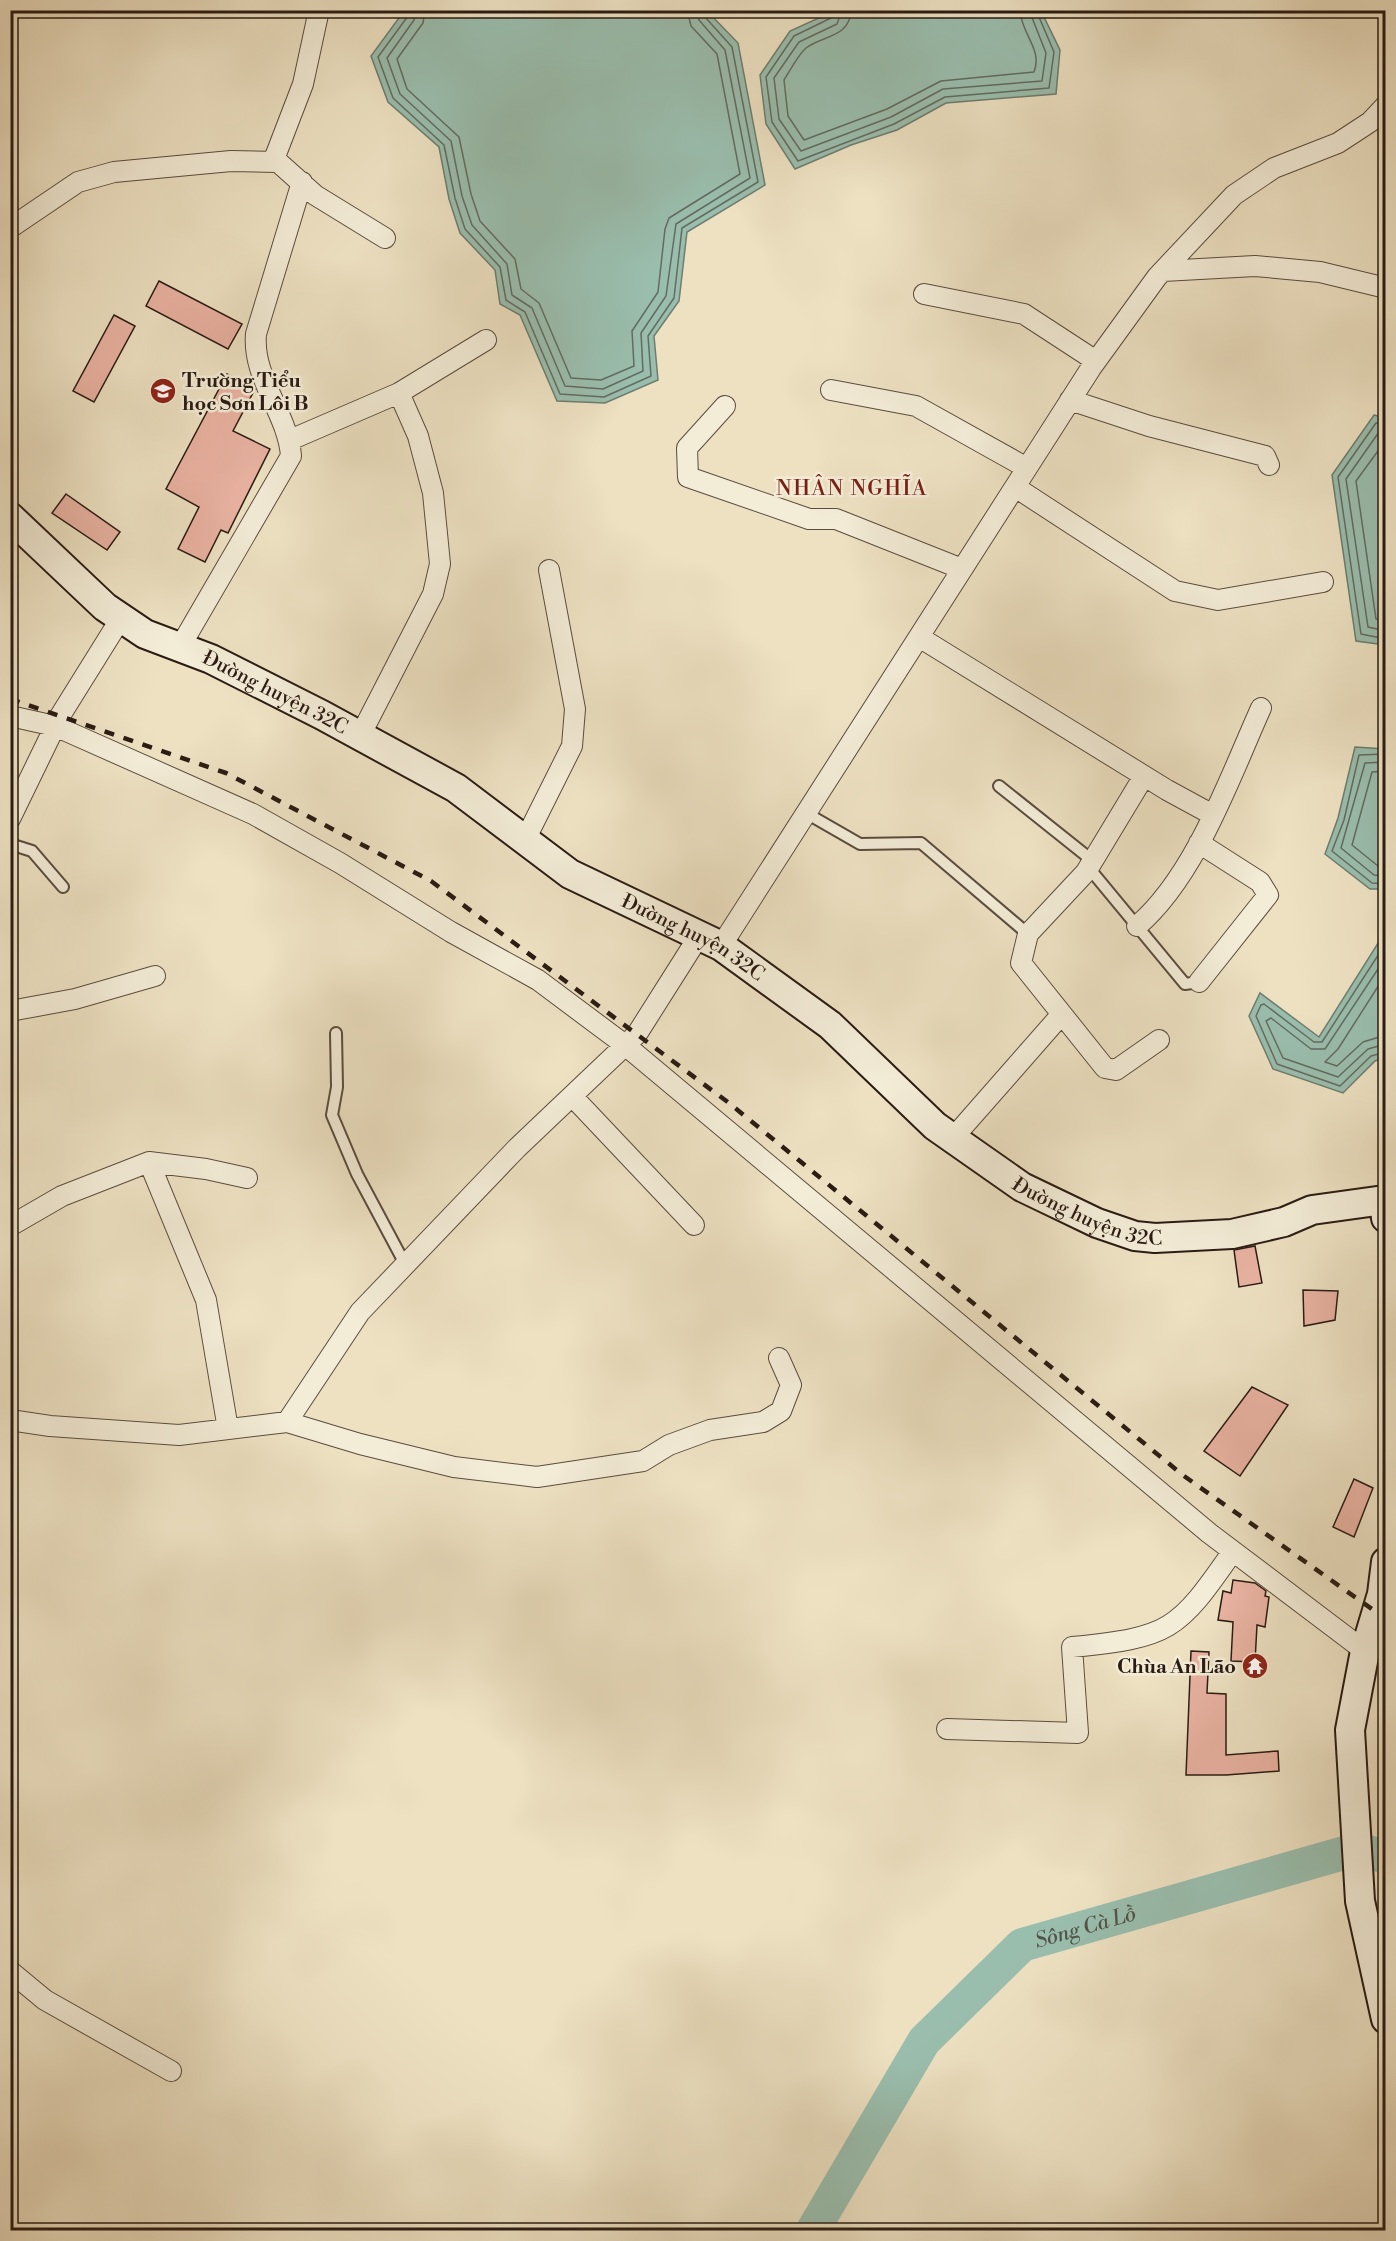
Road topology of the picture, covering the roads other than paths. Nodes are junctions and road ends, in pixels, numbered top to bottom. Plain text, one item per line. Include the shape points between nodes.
1 (319, 10) edge
2 (1386, 105) edge
3 (273, 162) junction
4 (302, 182) junction
5 (10, 228) edge
6 (385, 237) dead end
7 (1163, 271) junction
8 (1386, 288) edge
9 (924, 294) dead end
10 (486, 340) dead end
11 (1096, 361) junction
12 (831, 390) dead end
13 (399, 393) junction
14 (1070, 400) junction
15 (725, 406) dead end
16 (290, 440) junction
17 (1269, 465) dead end
18 (1027, 468) junction
19 (1015, 487) junction
20 (10, 517) edge
21 (962, 569) junction
22 (549, 570) dead end
23 (1323, 582) dead end
24 (121, 618) junction
25 (919, 637) junction
26 (180, 647) junction
27 (1261, 708) dead end
28 (10, 716) edge
29 (55, 726) junction
30 (360, 736) junction
31 (1144, 776) junction
32 (999, 786) dead end
33 (806, 813) junction
34 (1213, 815) junction
35 (10, 819) edge
36 (525, 840) junction
37 (1200, 843) junction
38 (10, 844) edge
39 (1091, 864) junction
40 (63, 887) dead end
41 (1137, 926) junction
42 (1028, 934) junction
43 (710, 941) junction
44 (155, 976) dead end
45 (1199, 982) joint
46 (10, 1011) edge
47 (1061, 1015) junction
48 (336, 1033) dead end
49 (1159, 1040) dead end
50 (625, 1045) junction
51 (572, 1096) junction
52 (953, 1138) junction
53 (149, 1162) junction
54 (247, 1178) dead end
55 (1385, 1206) edge
56 (694, 1225) dead end
57 (10, 1226) edge
58 (405, 1264) junction
59 (779, 1358) dead end
60 (10, 1420) edge
61 (287, 1422) junction
62 (228, 1430) junction
63 (1233, 1551) junction
64 (1386, 1562) edge
65 (1365, 1652) junction
66 (947, 1729) dead end
67 (10, 1971) edge
68 (1386, 2019) edge
69 (171, 2071) dead end

1 - 3 street via 303,84
2 - 7 street via 1371,122 1338,142 1274,168 1234,195
3 - 4 street
3 - 5 street via 231,161 114,172 78,182
4 - 6 street via 315,195
4 - 16 street via 255,346 268,390
7 - 8 street via 1255,266 1320,272
7 - 11 street
9 - 11 street via 1024,314
10 - 13 street
11 - 14 street
12 - 18 street via 916,406
13 - 16 street
13 - 30 street via 418,436 433,493 440,564 433,594
14 - 17 street via 1149,426 1265,456
14 - 18 street
15 - 21 street via 687,448 688,477 809,519 836,519
16 - 26 street via 291,456 285,469
18 - 19 street
19 - 21 street
19 - 23 street via 1175,591 1218,600
20 - 24 street, Đường huyện 32C
21 - 25 street
22 - 36 street via 575,709 572,746
24 - 26 street, Đường huyện 32C via 145,634
24 - 29 street
25 - 31 street
25 - 33 street
26 - 30 street, Đường huyện 32C
27 - 34 street
28 - 29 street
29 - 35 street
29 - 50 street via 273,825 538,980
30 - 36 street, Đường huyện 32C via 456,789
31 - 34 street
31 - 39 street
32 - 39 lane
33 - 42 lane via 860,844 921,843
33 - 43 street
34 - 37 street
36 - 43 street, Đường huyện 32C via 570,874
37 - 41 street via 1153,912
37 - 45 street via 1260,882 1268,895
38 - 40 lane via 32,851
39 - 41 lane
39 - 42 street
41 - 45 lane via 1185,984
42 - 47 street via 1021,963
43 - 50 street
43 - 52 street, Đường huyện 32C via 830,1025 935,1126
44 - 46 street via 75,999
47 - 49 street via 1105,1068 1116,1070
47 - 52 street
48 - 58 lane via 338,1087 332,1110 335,1124
50 - 51 street
50 - 63 street
51 - 56 street
51 - 58 street
52 - 55 street, Đường huyện 32C via 1022,1187 1097,1223 1135,1236 1232,1234 1284,1222 1312,1210
53 - 54 street
53 - 57 street via 62,1196
53 - 62 street via 206,1300
58 - 61 street via 360,1312
59 - 61 street via 791,1385 781,1411 763,1422 710,1430 669,1445 643,1461 537,1477 454,1467
60 - 62 street via 179,1435
61 - 62 street
63 - 65 street
63 - 66 street via 1191,1609 1166,1629 1146,1637 1072,1647 1078,1733
64 - 65 street via 1382,1594
65 - 68 street via 1350,1730 1360,1901
67 - 69 street via 45,2000

